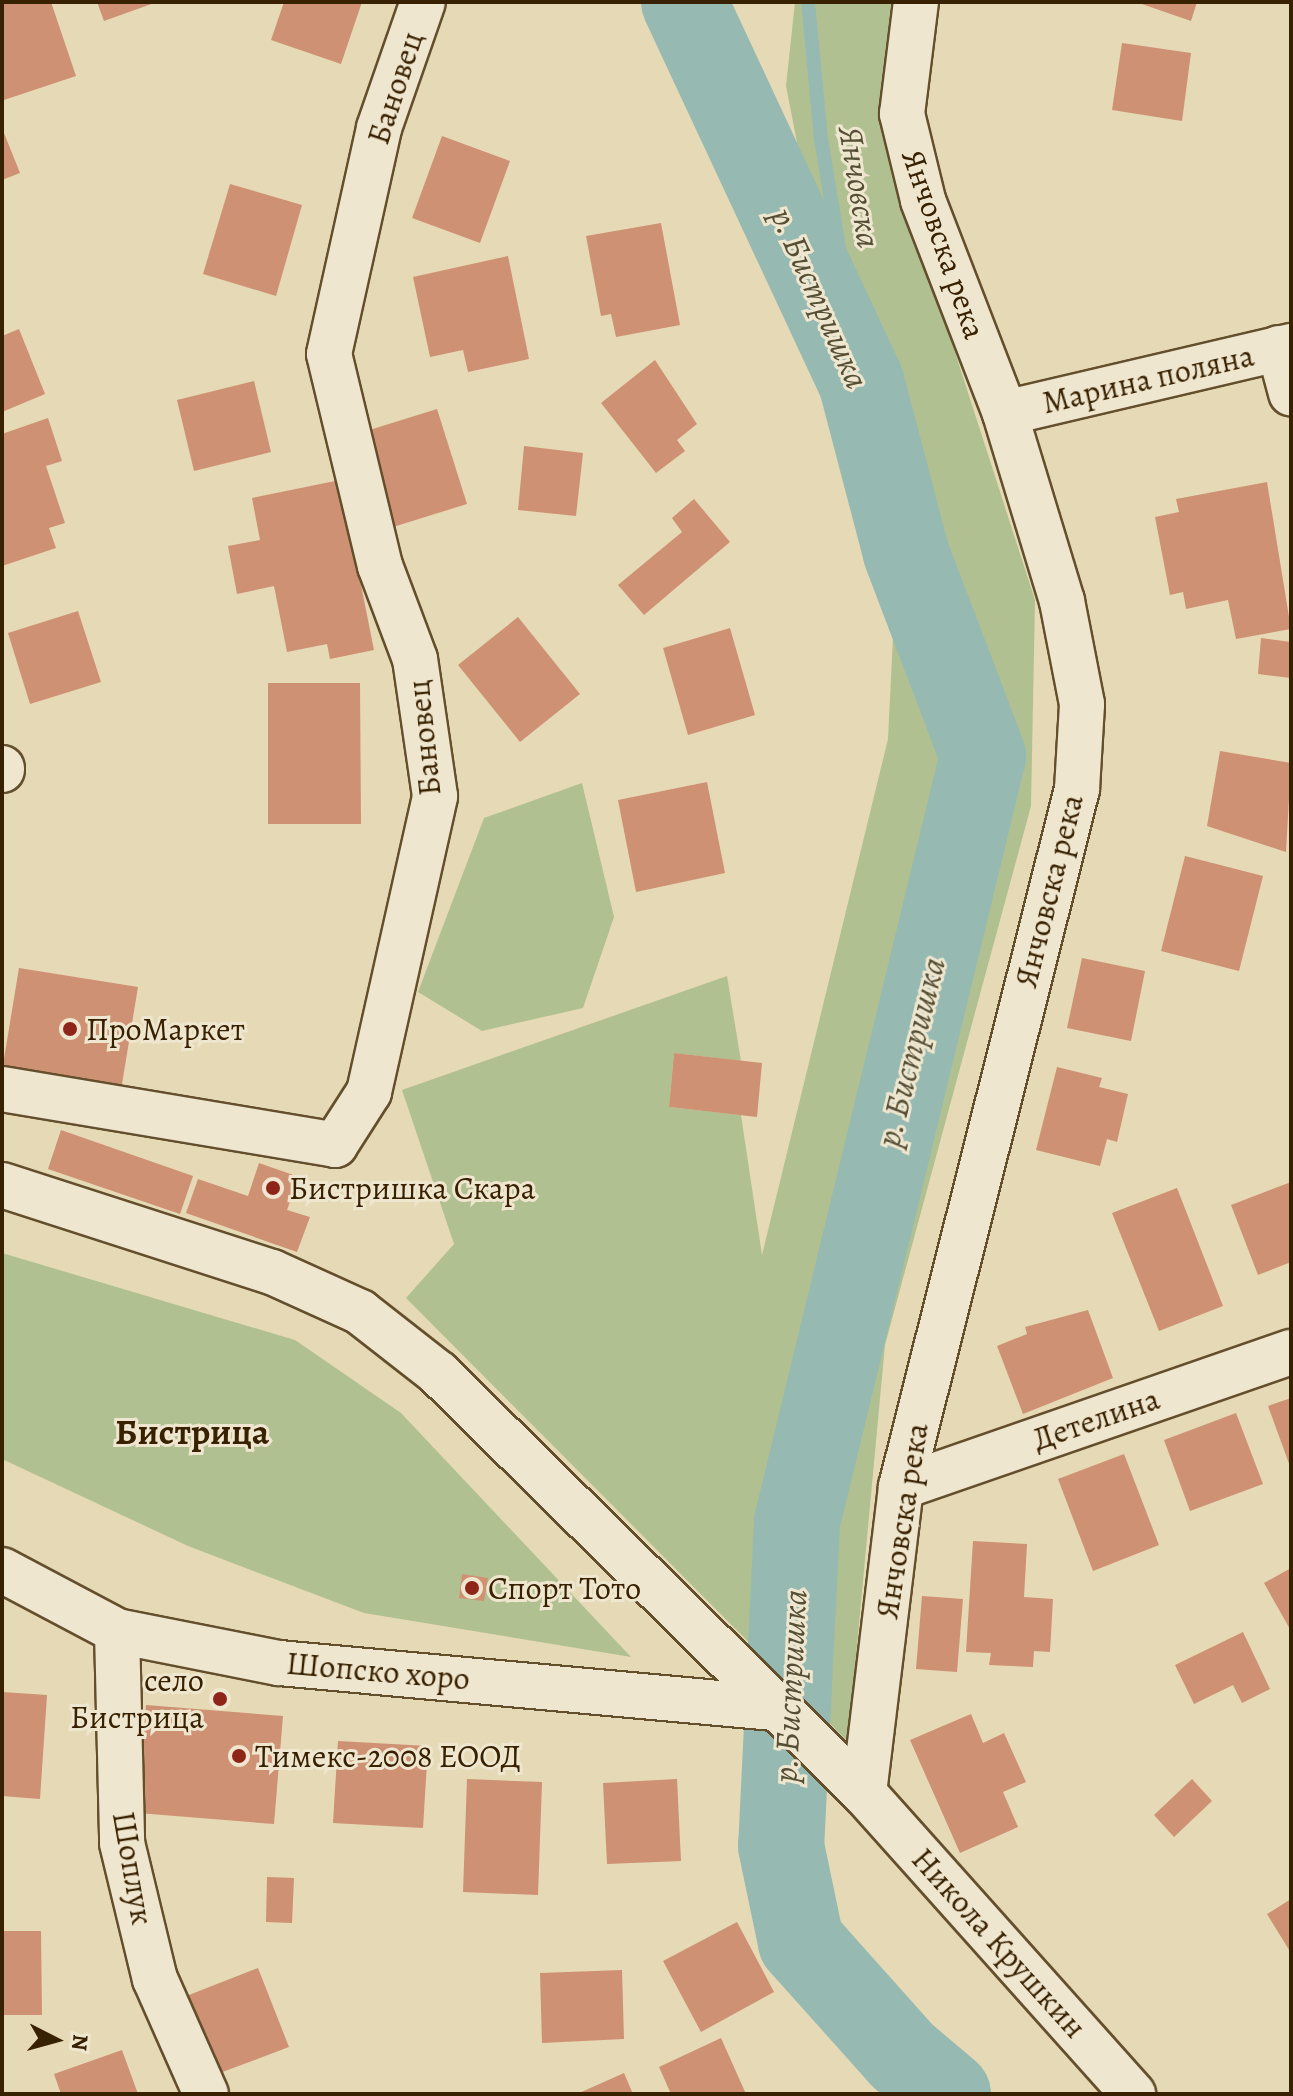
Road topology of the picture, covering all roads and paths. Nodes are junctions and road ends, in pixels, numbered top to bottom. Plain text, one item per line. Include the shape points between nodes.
1 (423, 2) edge
2 (916, 2) edge
3 (1285, 347) edge
4 (1291, 393) edge
5 (1005, 413) junction
6 (2, 1089) edge
7 (2, 1185) edge
8 (1291, 1352) edge
9 (901, 1487) junction
10 (2, 1570) edge
11 (117, 1631) junction
12 (771, 1708) junction
13 (855, 1783) junction
14 (206, 2094) edge
15 (1133, 2094) edge

1 - 6 street, Бановец via 379,128 329,354 380,566 415,659 435,796 369,1092 335,1145
2 - 5 street, Янчовска река via 902,114 923,200
3 - 4 street
3 - 5 street, Марина поляна
5 - 9 street, Янчовска река via 1062,601 1079,689 1077,789
7 - 12 street, Никола Крушкин via 272,1272 360,1312 438,1373
8 - 9 street, Детелина
9 - 13 street, Янчовска река
10 - 11 street, Шопско хоро
11 - 12 street, Шопско хоро via 279,1663
11 - 14 street, Шоплук via 122,1843 155,1979
12 - 13 street, Никола Крушкин
13 - 15 street, Никола Крушкин

